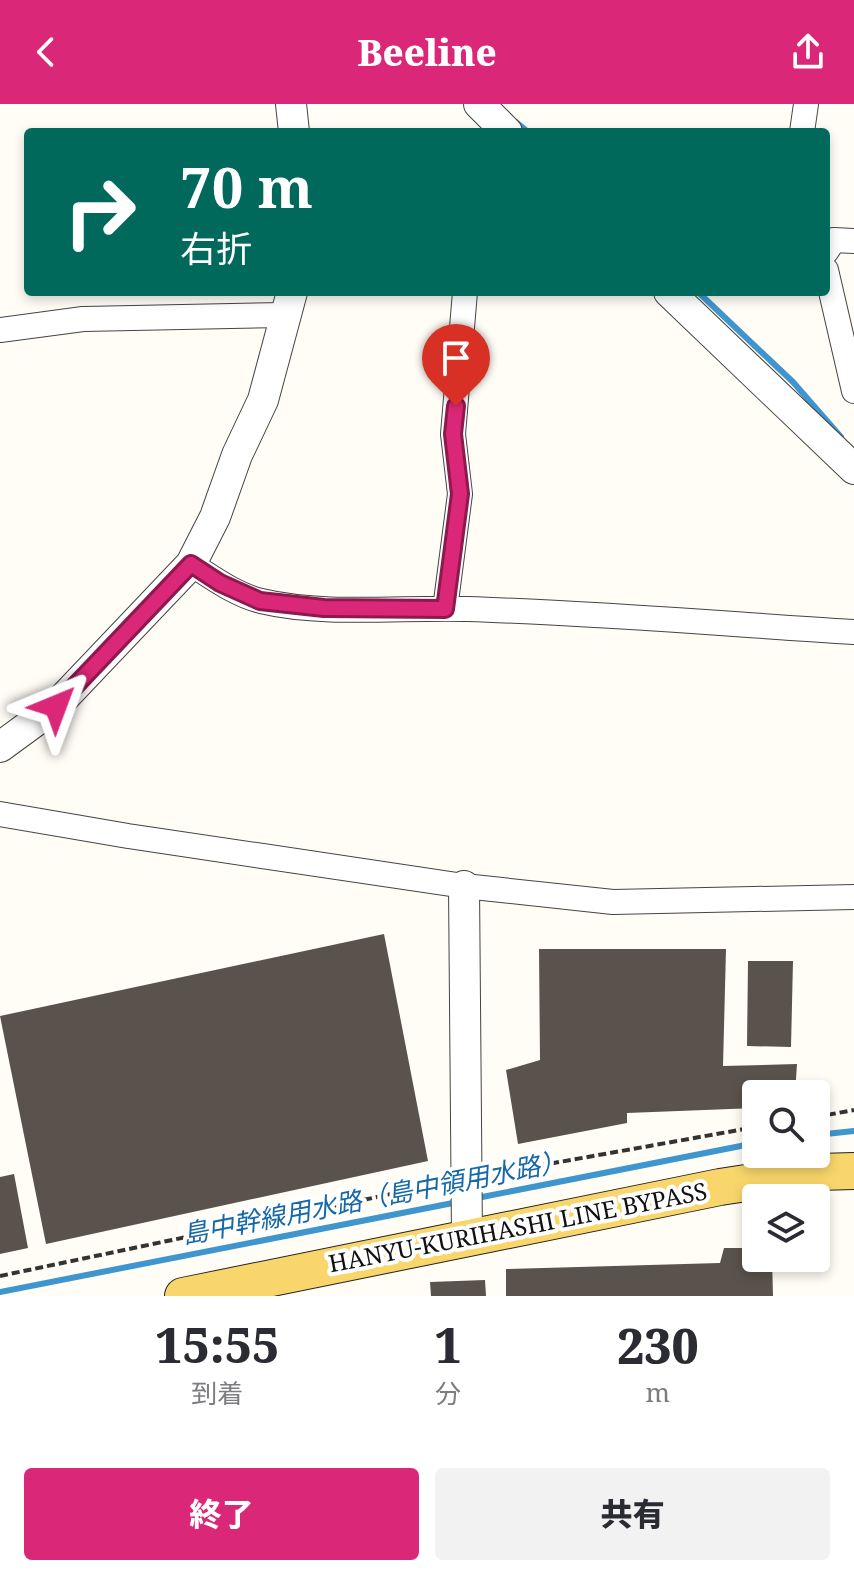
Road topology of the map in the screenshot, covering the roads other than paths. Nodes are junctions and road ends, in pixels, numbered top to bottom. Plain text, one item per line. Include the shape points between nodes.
1 (291, 104) edge
2 (806, 104) edge
3 (482, 106) edge
4 (294, 128) edge
5 (503, 128) edge
6 (803, 128) edge
7 (854, 241) edge
8 (830, 246) edge
9 (830, 287) edge
10 (465, 296) edge
11 (673, 296) edge
12 (289, 304) edge
13 (0, 330) edge
14 (854, 391) edge
15 (853, 464) edge
16 (191, 564) junction
17 (445, 609) junction
18 (854, 632) edge
19 (0, 747) edge
20 (0, 814) edge
21 (464, 886) junction
22 (854, 897) edge
23 (854, 1171) edge
24 (467, 1237) junction
25 (183, 1296) edge

1 - 4 street
2 - 6 street
3 - 5 street
7 - 8 street via 834,240
9 - 14 street
10 - 17 street via 453,434 460,494
11 - 15 street
12 - 13 street
12 - 16 street via 263,400
16 - 17 street via 260,601 324,608
16 - 19 street via 56,706
17 - 18 street
20 - 21 street
21 - 22 street via 613,902
21 - 24 street
23 - 24 main road, HANYU-KURIHASHI LINE BYPASS via 720,1187
24 - 25 main road, HANYU-KURIHASHI LINE BYPASS

